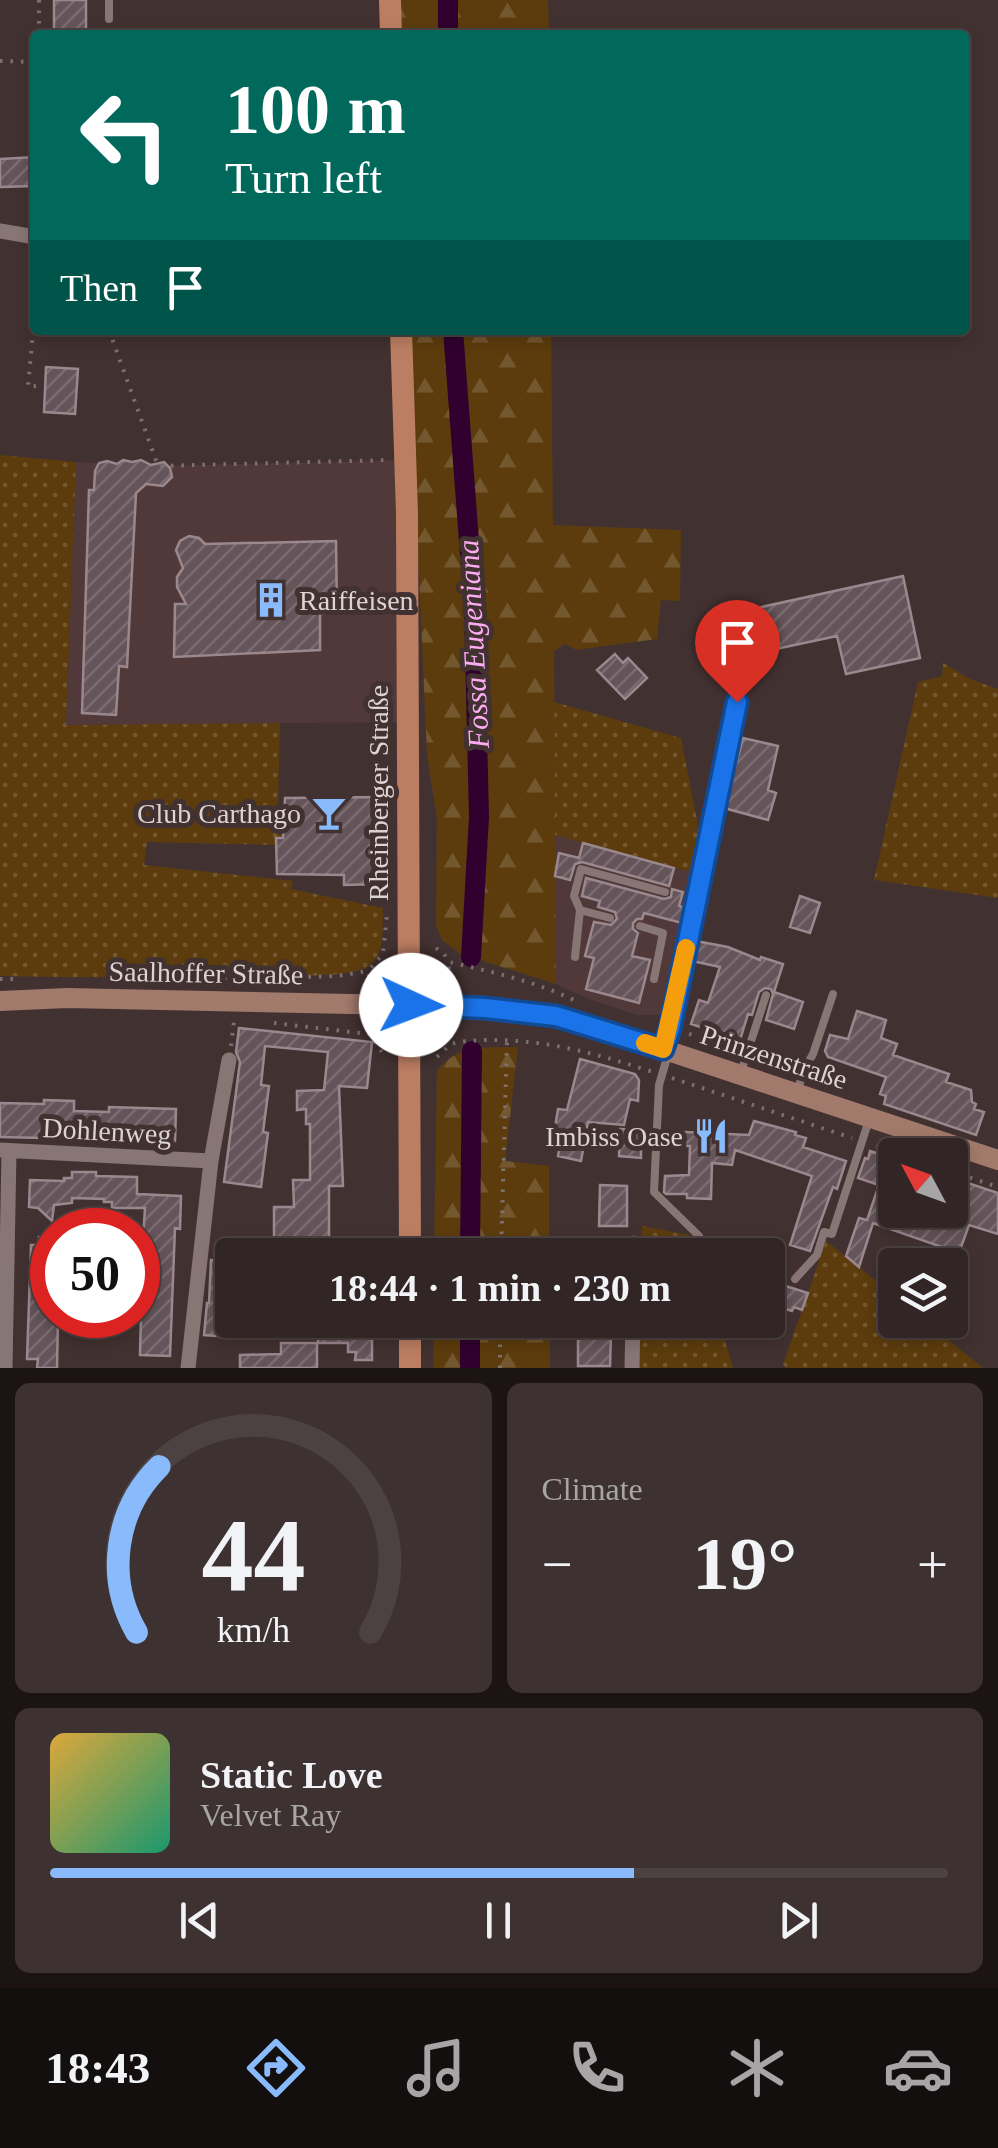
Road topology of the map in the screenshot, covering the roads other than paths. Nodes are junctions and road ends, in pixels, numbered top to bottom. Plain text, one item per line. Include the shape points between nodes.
1 (109, 0) edge
2 (390, 0) edge
3 (109, 19) dead end
4 (391, 30) edge
5 (0, 230) edge
6 (30, 236) edge
7 (400, 335) edge
8 (737, 702) dead end
9 (665, 892) dead end
10 (580, 910) junction
11 (610, 918) dead end
12 (640, 926) dead end
13 (576, 957) dead end
14 (654, 979) dead end
15 (833, 994) dead end
16 (766, 995) dead end
17 (0, 1001) edge
18 (411, 1005) junction
19 (666, 1050) junction
20 (229, 1060) road end
21 (740, 1074) junction
22 (796, 1093) junction
23 (870, 1118) junction
24 (914, 1138) edge
25 (4, 1150) edge
26 (968, 1154) edge
27 (998, 1160) edge
28 (212, 1162) junction
29 (699, 1236) dead end
30 (410, 1238) edge
31 (795, 1279) dead end
32 (410, 1338) edge
33 (633, 1338) edge
34 (5, 1368) edge
35 (188, 1368) edge
36 (410, 1368) edge
37 (632, 1368) edge

1 - 3 lane
2 - 4 main road
5 - 6 street
7 - 18 main road, Rheinberger Straße
8 - 19 lane
9 - 10 lane via 582,869 574,896
10 - 11 lane
10 - 13 lane
12 - 14 lane via 664,933
15 - 22 lane
16 - 21 lane
17 - 18 main road, Saalhoffer Straße
18 - 19 main road, Prinzenstraße via 556,1016
18 - 30 main road, Rheinberger Straße
19 - 21 main road, Prinzenstraße
19 - 29 lane via 654,1192
20 - 28 street
21 - 22 main road, Prinzenstraße
22 - 23 main road, Prinzenstraße
23 - 24 main road, Prinzenstraße
23 - 31 lane via 832,1234 824,1232 817,1255
25 - 28 street, Dohlenweg
25 - 34 street
26 - 27 main road, Prinzenstraße
28 - 35 street
32 - 36 main road
33 - 37 street

